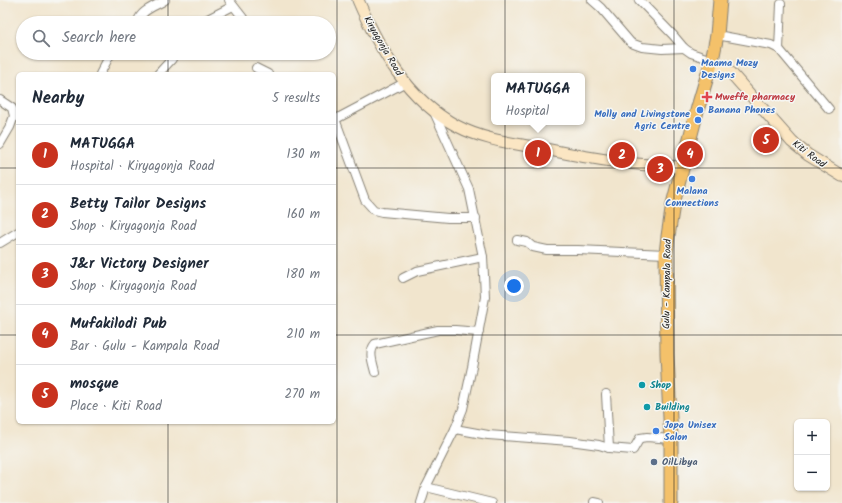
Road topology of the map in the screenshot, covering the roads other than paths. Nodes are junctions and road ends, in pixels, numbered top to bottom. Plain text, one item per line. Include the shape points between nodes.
1 (165, 0) edge
2 (358, 0) edge
3 (592, 0) edge
4 (639, 0) edge
5 (720, 0) edge
6 (231, 3) edge
7 (781, 4) dead end
8 (141, 16) edge
9 (211, 16) edge
10 (241, 16) edge
11 (717, 35) junction
12 (684, 48) junction
13 (779, 49) junction
14 (107, 60) edge
15 (170, 60) edge
16 (712, 60) junction
17 (256, 68) dead end
18 (101, 72) edge
19 (160, 72) edge
20 (264, 72) edge
21 (404, 83) junction
22 (0, 100) edge
23 (433, 110) junction
24 (829, 110) dead end
25 (336, 119) edge
26 (336, 123) edge
27 (0, 144) edge
28 (682, 167) junction
29 (842, 176) edge
30 (476, 218) junction
31 (16, 233) edge
32 (517, 240) dead end
33 (1, 241) edge
34 (666, 254) junction
35 (482, 257) junction
36 (403, 278) dead end
37 (479, 332) junction
38 (375, 372) dead end
39 (606, 394) dead end
40 (455, 429) junction
41 (671, 439) junction
42 (609, 448) junction
43 (426, 487) junction
44 (421, 503) edge
45 (492, 503) edge
46 (671, 503) edge

1 - 8 street
2 - 21 street, Kiryagonja Road via 377,40
3 - 12 street via 631,43 662,50
4 - 12 street
5 - 11 main road, Gulu - Kampala Road
6 - 9 street
6 - 10 street
7 - 13 street
11 - 13 street
11 - 16 main road, Gulu - Kampala Road
12 - 16 street
13 - 24 street
14 - 18 street
15 - 19 street
16 - 28 main road, Gulu - Kampala Road
16 - 29 street, Kiti Road via 731,73 792,142
17 - 20 street
21 - 23 street, Kiryagonja Road
21 - 25 street
22 - 27 street via 12,108 14,116
23 - 28 street, Kiryagonja Road via 457,126 483,136 595,158
23 - 30 street via 469,189
26 - 30 street via 365,200 374,210
28 - 34 main road, Gulu - Kampala Road via 673,204
30 - 35 street
31 - 33 street
32 - 34 street via 547,250
34 - 41 main road, Gulu - Kampala Road
35 - 36 street via 417,271
35 - 37 street via 485,297
37 - 38 street via 438,330 375,344 371,354
37 - 40 street via 468,392
39 - 42 street
40 - 42 street via 488,435 570,441
40 - 43 street
41 - 42 street via 640,438 633,450
41 - 46 main road, Gulu - Kampala Road
43 - 44 street
43 - 45 street

